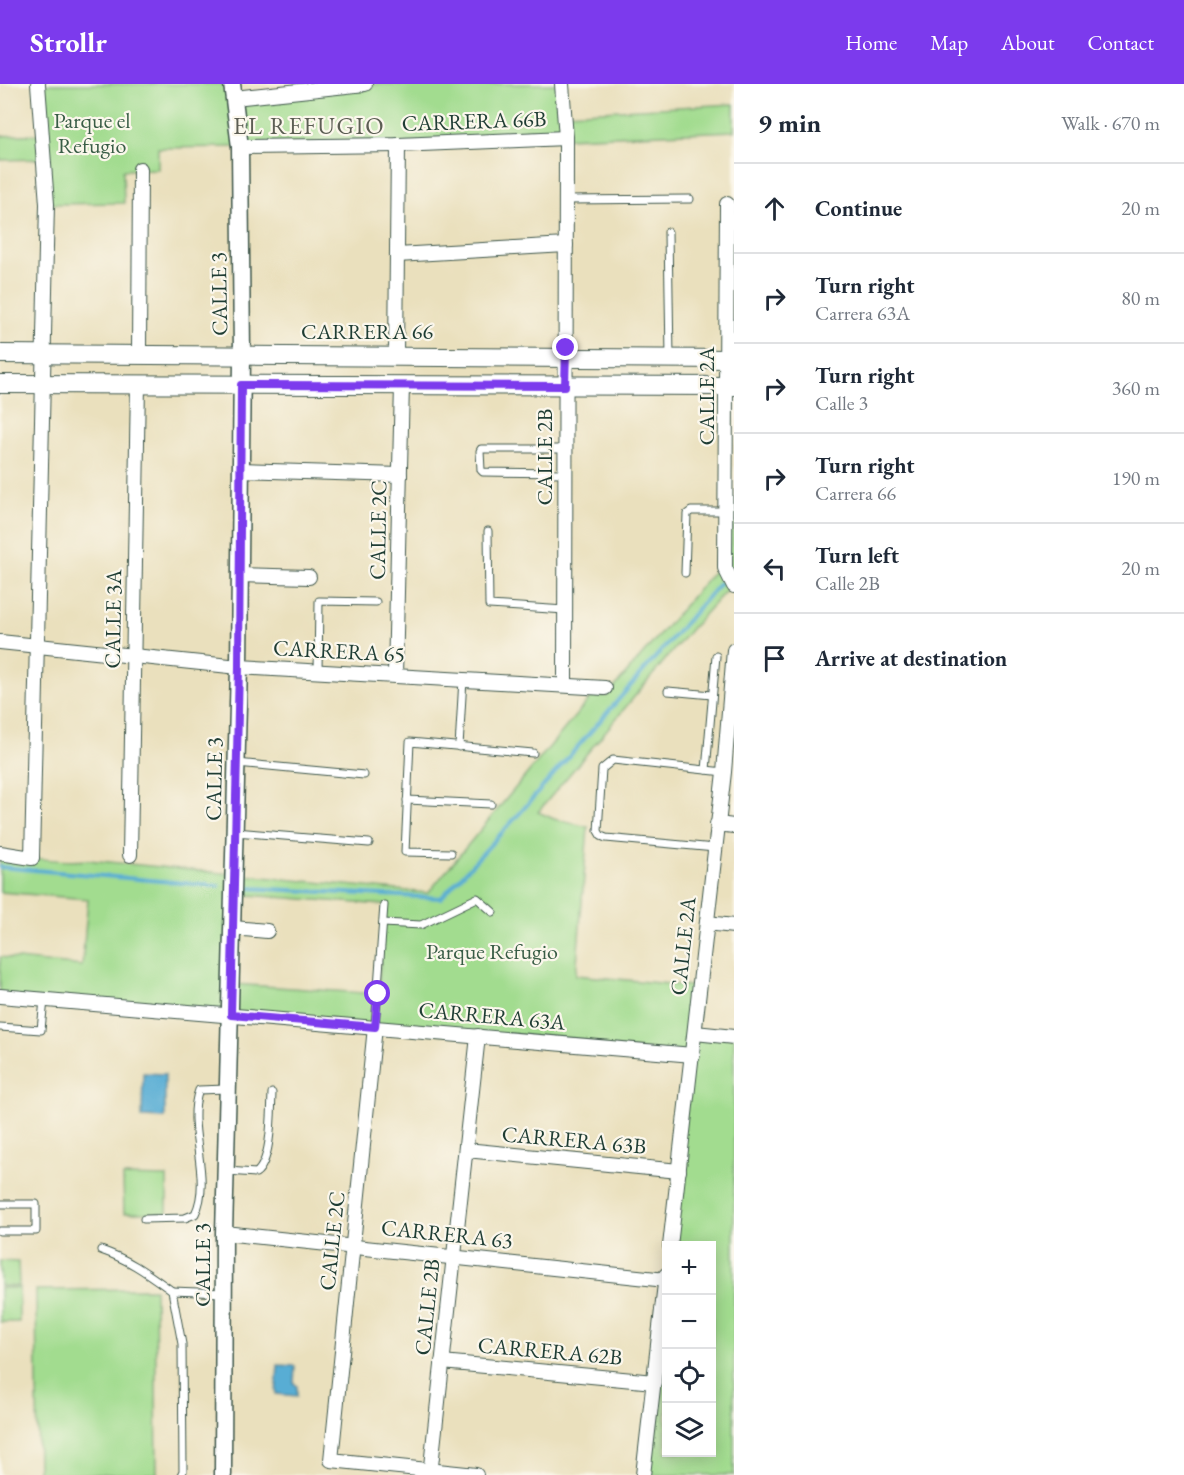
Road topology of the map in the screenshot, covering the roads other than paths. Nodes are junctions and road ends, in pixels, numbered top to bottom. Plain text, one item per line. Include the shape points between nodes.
1 (38, 84) edge
2 (364, 84) edge
3 (562, 84) edge
4 (346, 85) edge
5 (233, 91) edge
6 (566, 138) junction
7 (398, 145) junction
8 (240, 147) junction
9 (140, 169) dead end
10 (690, 199) dead end
11 (566, 201) junction
12 (727, 204) dead end
13 (668, 232) dead end
14 (566, 245) junction
15 (397, 255) junction
16 (0, 354) edge
17 (44, 354) junction
18 (139, 354) junction
19 (242, 355) junction
20 (396, 356) junction
21 (566, 356) junction
22 (670, 358) junction
23 (730, 359) edge
24 (0, 384) edge
25 (43, 384) junction
26 (138, 384) junction
27 (241, 385) junction
28 (402, 385) junction
29 (565, 386) junction
30 (730, 386) edge
31 (566, 449) junction
32 (241, 470) junction
33 (566, 473) junction
34 (400, 475) junction
35 (727, 511) junction
36 (488, 531) dead end
37 (685, 573) dead end
38 (240, 575) junction
39 (309, 577) dead end
40 (734, 586) edge
41 (376, 602) dead end
42 (565, 610) junction
43 (0, 642) edge
44 (37, 646) junction
45 (734, 650) edge
46 (134, 656) junction
47 (716, 656) dead end
48 (239, 667) junction
49 (318, 671) junction
50 (395, 675) junction
51 (463, 679) junction
52 (565, 685) junction
53 (605, 688) dead end
54 (668, 691) dead end
55 (712, 694) junction
56 (730, 728) edge
57 (459, 747) junction
58 (533, 753) dead end
59 (237, 763) junction
60 (706, 770) junction
61 (724, 772) junction
62 (364, 775) dead end
63 (407, 800) junction
64 (491, 804) dead end
65 (717, 824) junction
66 (734, 826) edge
67 (235, 832) junction
68 (369, 843) dead end
69 (715, 848) junction
70 (0, 853) edge
71 (451, 853) dead end
72 (130, 855) dead end
73 (384, 904) dead end
74 (493, 912) dead end
75 (383, 923) junction
76 (707, 923) junction
77 (734, 926) edge
78 (233, 928) junction
79 (267, 931) dead end
80 (0, 996) edge
81 (44, 1000) junction
82 (231, 1015) junction
83 (0, 1027) edge
84 (375, 1027) junction
85 (695, 1033) junction
86 (478, 1036) junction
87 (734, 1036) edge
88 (693, 1055) junction
89 (229, 1089) junction
90 (272, 1093) dead end
91 (466, 1150) junction
92 (226, 1171) junction
93 (679, 1171) junction
94 (0, 1204) edge
95 (144, 1220) dead end
96 (0, 1231) edge
97 (225, 1233) junction
98 (670, 1241) edge
99 (353, 1246) junction
100 (100, 1250) dead end
101 (454, 1256) junction
102 (662, 1280) edge
103 (172, 1291) junction
104 (224, 1293) junction
105 (664, 1295) edge
106 (442, 1362) junction
107 (654, 1382) junction
108 (430, 1472) edge
109 (181, 1475) edge
110 (223, 1475) edge
111 (476, 1475) edge
112 (643, 1475) edge

1 - 17 street via 47,204
2 - 4 street
3 - 6 street, CALLE 2B
4 - 5 street
5 - 8 street, CALLE 3
6 - 7 street, CARRERA 66B
6 - 11 street, CALLE 2B
7 - 8 street, CARRERA 66B
7 - 15 street
8 - 19 street, CALLE 3
9 - 18 street
10 - 11 lane
11 - 14 street, CALLE 2B
12 - 23 street, CALLE 2A
13 - 22 lane
14 - 15 street
14 - 21 street, CALLE 2B
15 - 20 street
16 - 17 main road, CARRERA 66
17 - 18 main road, CARRERA 66
17 - 25 street
18 - 19 main road, CARRERA 66
19 - 20 main road, CARRERA 66
19 - 27 street, CALLE 3
20 - 21 main road, CARRERA 66
21 - 22 main road, CARRERA 66
21 - 29 street, CALLE 2B
22 - 23 main road, CARRERA 66
23 - 30 street, CALLE 2A
24 - 25 main road
25 - 26 main road
25 - 44 street
26 - 27 main road
26 - 46 street, CALLE 3A
27 - 28 main road
27 - 32 street, CALLE 3
28 - 29 main road
28 - 34 street, CALLE 2C
29 - 30 main road
29 - 31 street, CALLE 2B
30 - 35 street, CALLE 2A
31 - 33 street, CALLE 2B
31 - 33 lane via 480,451 483,472
32 - 34 street
32 - 38 street, CALLE 3
33 - 42 street, CALLE 2B
34 - 50 street, CALLE 2C
35 - 37 lane via 687,514
35 - 40 street, CALLE 2A via 725,568
36 - 42 lane via 489,605
38 - 39 street
38 - 48 street, CALLE 3
41 - 49 lane via 319,601
42 - 52 street, CALLE 2B
43 - 44 street, CARRERA 65
44 - 46 street, CARRERA 65
44 - 70 street via 32,858
45 - 56 street, CALLE 2A
46 - 48 street, CARRERA 65
46 - 72 street, CALLE 3A
47 - 55 lane
48 - 49 street, CARRERA 65
48 - 59 street, CALLE 3
49 - 50 street, CARRERA 65
50 - 51 street, CARRERA 65
51 - 52 street, CARRERA 65
51 - 57 lane
52 - 53 street, CARRERA 65
54 - 55 lane
55 - 60 lane
56 - 61 street, CALLE 2A
57 - 58 lane
57 - 63 lane via 410,742
59 - 62 lane
59 - 67 street, CALLE 3
60 - 61 lane
60 - 69 lane via 613,760 602,769 598,831 606,838
61 - 65 street, CALLE 2A
63 - 64 lane
63 - 71 lane via 405,852
65 - 66 street
65 - 69 street, CALLE 2A
67 - 68 lane
67 - 78 street, CALLE 3
69 - 76 street, CALLE 2A
73 - 75 lane
74 - 75 lane via 477,898 421,925
75 - 84 lane
76 - 77 street
76 - 85 street, CALLE 2A
78 - 79 street
78 - 82 street, CALLE 3
80 - 81 street, CARRERA 63A
81 - 82 street, CARRERA 63A
81 - 83 lane via 41,1030
82 - 84 street, CARRERA 63A
82 - 89 street, CALLE 3
84 - 86 street, CARRERA 63A
84 - 99 street, CALLE 2C
85 - 87 street
85 - 88 street, CALLE 2A
86 - 88 street, CARRERA 63A
86 - 91 street, CALLE 2B
88 - 93 street, CALLE 2A
89 - 92 street, CALLE 3
89 - 95 lane via 199,1090 195,1099 201,1187 200,1206 195,1214
90 - 92 lane via 262,1166 256,1173
91 - 93 street, CARRERA 63B
91 - 101 street, CALLE 2B
92 - 97 street, CALLE 3
93 - 98 street, CALLE 2A
94 - 96 lane via 36,1204 36,1231
97 - 99 street, CARRERA 63
97 - 104 street, CALLE 3
99 - 101 street, CARRERA 63
99 - 108 street, CALLE 2C via 331,1460
100 - 103 lane via 123,1258
101 - 102 street, CARRERA 63
101 - 106 street, CALLE 2B
103 - 104 lane
103 - 109 lane via 182,1344
104 - 110 street, CALLE 3
105 - 107 street
106 - 107 street, CARRERA 62B
106 - 108 street, CALLE 2B
107 - 112 street
108 - 111 street

